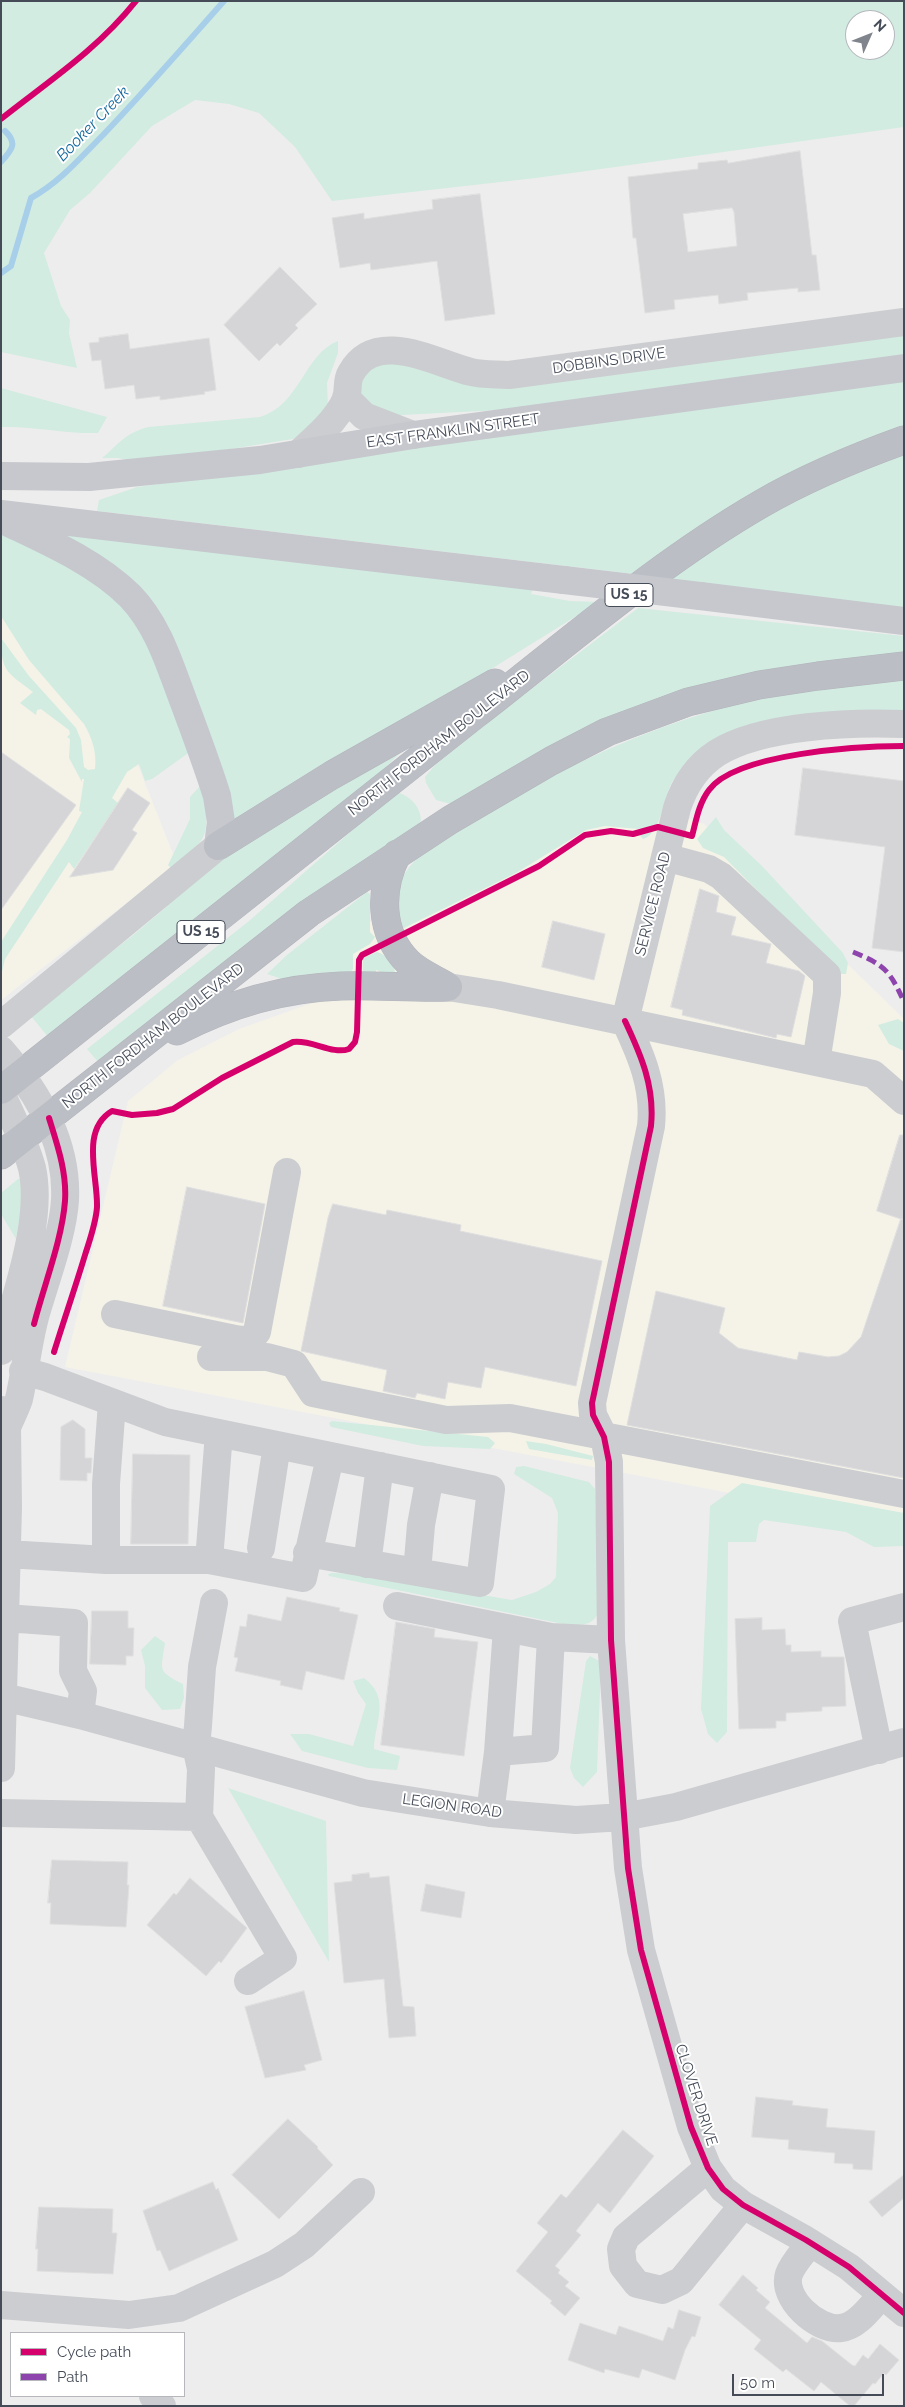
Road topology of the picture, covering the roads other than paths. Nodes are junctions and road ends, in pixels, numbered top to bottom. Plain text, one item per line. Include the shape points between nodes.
1 (904, 322) edge
2 (904, 368) edge
3 (346, 398) junction
4 (413, 436) junction
5 (904, 440) edge
6 (298, 454) junction
7 (1, 476) edge
8 (1, 514) edge
9 (1, 520) edge
10 (904, 622) edge
11 (568, 642) junction
12 (904, 666) edge
13 (904, 724) edge
14 (218, 846) junction
15 (397, 854) junction
16 (665, 857) junction
17 (448, 987) junction
18 (625, 1021) junction
19 (1, 1025) edge
20 (1, 1050) edge
21 (125, 1058) junction
22 (816, 1062) junction
23 (22, 1074) junction
24 (1, 1092) edge
25 (904, 1101) edge
26 (49, 1118) junction
27 (11, 1147) edge
28 (287, 1172) dead end
29 (12, 1263) edge
30 (115, 1314) dead end
31 (1, 1351) edge
32 (211, 1357) dead end
33 (23, 1371) junction
34 (112, 1403) junction
35 (4, 1418) edge
36 (219, 1433) junction
37 (604, 1437) junction
38 (277, 1445) junction
39 (330, 1457) junction
40 (380, 1466) junction
41 (430, 1476) junction
42 (904, 1494) edge
43 (261, 1548) dead end
44 (307, 1553) junction
45 (7, 1554) junction
46 (106, 1560) junction
47 (209, 1560) junction
48 (367, 1564) junction
49 (417, 1572) junction
50 (4, 1603) edge
51 (214, 1603) dead end
52 (397, 1606) dead end
53 (904, 1608) edge
54 (507, 1628) junction
55 (552, 1636) junction
56 (611, 1640) junction
57 (3, 1697) junction
58 (80, 1715) junction
59 (196, 1746) junction
60 (891, 1746) edge
61 (498, 1752) junction
62 (1, 1768) edge
63 (1, 1813) edge
64 (490, 1813) junction
65 (199, 1817) junction
66 (623, 1817) junction
67 (248, 1981) dead end
68 (708, 2168) junction
69 (360, 2192) dead end
70 (743, 2205) junction
71 (810, 2242) junction
72 (882, 2295) junction
73 (1, 2305) edge
74 (904, 2313) edge

1 - 3 street, DOBBINS DRIVE via 509,374 473,372 416,354 381,351 364,358 355,367 348,380
2 - 4 main road, EAST FRANKLIN STREET
3 - 4 street via 364,416
3 - 6 street, DOBBINS DRIVE via 328,424
4 - 6 main road, EAST FRANKLIN STREET
5 - 11 highway, NORTH FORDHAM BOULEVARD / US 15 via 833,467 732,521 655,574
6 - 7 main road, EAST FRANKLIN STREET via 97,476
8 - 10 main road, bridge
9 - 14 main road via 49,542 109,578 150,620 163,646 217,796 221,822
11 - 14 highway via 393,739
11 - 23 highway, NORTH FORDHAM BOULEVARD / US 15
12 - 15 highway, NORTH FORDHAM BOULEVARD via 759,685 688,702 648,716 607,732 551,761
13 - 16 street, SERVICE ROAD via 858,724 782,732 742,742 716,754 698,769 683,791
14 - 19 street
15 - 17 highway via 387,876 384,895 390,933 408,962
15 - 21 highway, NORTH FORDHAM BOULEVARD via 309,913
16 - 18 street, SERVICE ROAD
16 - 22 street via 721,876 827,975
17 - 18 street via 498,994
17 - 21 highway via 339,986 277,993 237,1004 196,1021
18 - 22 street
18 - 37 street, CLOVER DRIVE via 642,1058 653,1106 592,1403
20 - 23 street
21 - 26 highway, NORTH FORDHAM BOULEVARD
22 - 25 street via 873,1074
23 - 24 highway, NORTH FORDHAM BOULEVARD / US 15
23 - 26 street
24 - 27 street
26 - 27 highway, NORTH FORDHAM BOULEVARD
26 - 33 street via 60,1156 65,1199
27 - 29 street via 32,1169 34,1195 32,1225
28 - 30 street via 258,1332 251,1339 240,1340
29 - 31 street
32 - 37 street via 267,1357 294,1364 313,1393 446,1420 510,1418
33 - 34 street
33 - 35 street via 18,1400
34 - 36 street via 165,1422
34 - 46 street via 106,1484
35 - 45 street
36 - 38 street
36 - 47 street
37 - 42 street
37 - 56 street, CLOVER DRIVE via 609,1478
38 - 39 street
38 - 43 street
39 - 40 street
39 - 44 street
40 - 41 street
40 - 48 street
41 - 49 street
41 - 49 street via 491,1489 480,1583
44 - 47 street via 303,1578
44 - 48 street
45 - 46 street
45 - 50 street
46 - 47 street
48 - 49 street
50 - 57 street
50 - 58 street via 74,1623 73,1671 83,1691
51 - 59 street via 202,1667
52 - 54 street
53 - 60 street via 852,1621
54 - 55 street
54 - 61 street
55 - 56 street
55 - 61 street via 545,1748
56 - 66 street, CLOVER DRIVE
57 - 58 street, LEGION ROAD
57 - 62 street
58 - 59 street, LEGION ROAD
59 - 64 street, LEGION ROAD via 363,1793
59 - 65 street via 201,1769
60 - 66 street, LEGION ROAD via 676,1807
61 - 64 street
63 - 65 street
64 - 66 street, LEGION ROAD via 576,1820
65 - 67 street via 283,1958
66 - 68 street, CLOVER DRIVE via 641,1950 690,2127
68 - 70 street, CLOVER DRIVE via 723,2189
68 - 70 street via 626,2237 621,2250 623,2266 637,2284 662,2290 681,2281
69 - 73 street via 304,2245 275,2264 179,2308 129,2315
70 - 71 street, CLOVER DRIVE
71 - 72 street, CLOVER DRIVE via 849,2267
71 - 72 street via 789,2273 787,2283 798,2304 812,2320 827,2328 842,2328 860,2318
72 - 74 street, CLOVER DRIVE

